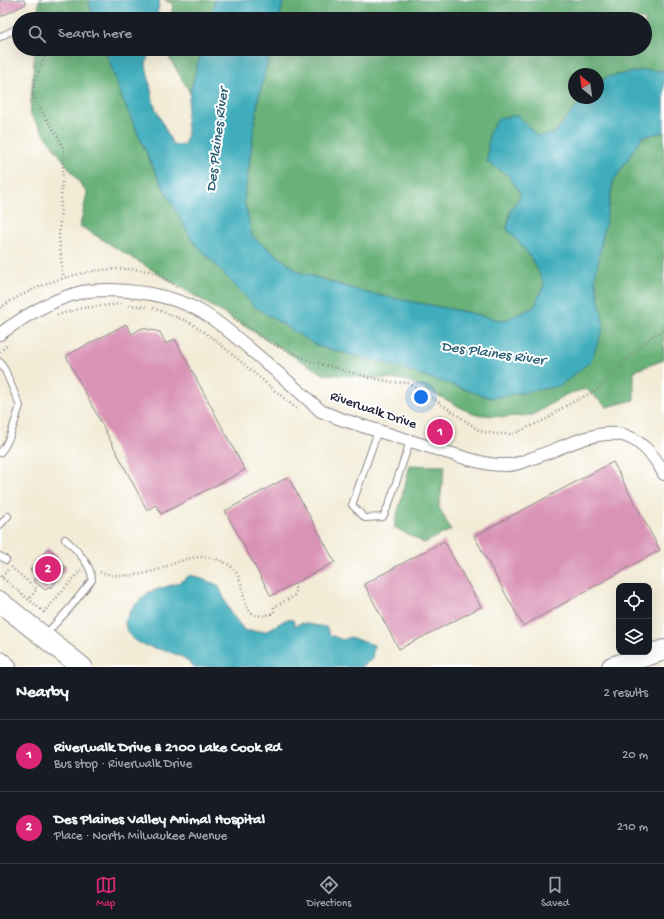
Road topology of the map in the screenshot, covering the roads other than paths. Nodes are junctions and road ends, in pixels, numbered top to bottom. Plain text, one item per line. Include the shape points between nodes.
1 (12, 31) edge
2 (0, 37) edge
3 (4, 338) edge
4 (0, 362) edge
5 (378, 431) junction
6 (410, 441) junction
7 (0, 453) edge
8 (664, 474) edge
9 (8, 516) dead end
10 (0, 526) edge
11 (65, 538) dead end
12 (0, 556) edge
13 (6, 560) dead end
14 (0, 602) edge
15 (44, 636) junction
16 (664, 650) edge
17 (0, 662) edge
18 (6, 667) edge
19 (82, 667) edge
20 (612, 667) edge

1 - 2 lane
3 - 5 street, Riverwalk Drive via 20,319 78,293 94,290 133,291 158,295 184,303 208,316 321,411
4 - 7 lane via 20,406 10,436
5 - 6 street, Riverwalk Drive
5 - 6 lane via 352,505 365,518 383,517
6 - 8 street, Riverwalk Drive via 476,461 507,465 523,462 590,436 617,434 630,438 644,447
9 - 10 lane
11 - 15 lane via 92,573 92,580
12 - 13 lane
14 - 15 main road
15 - 19 main road
16 - 20 main road
17 - 18 main road

